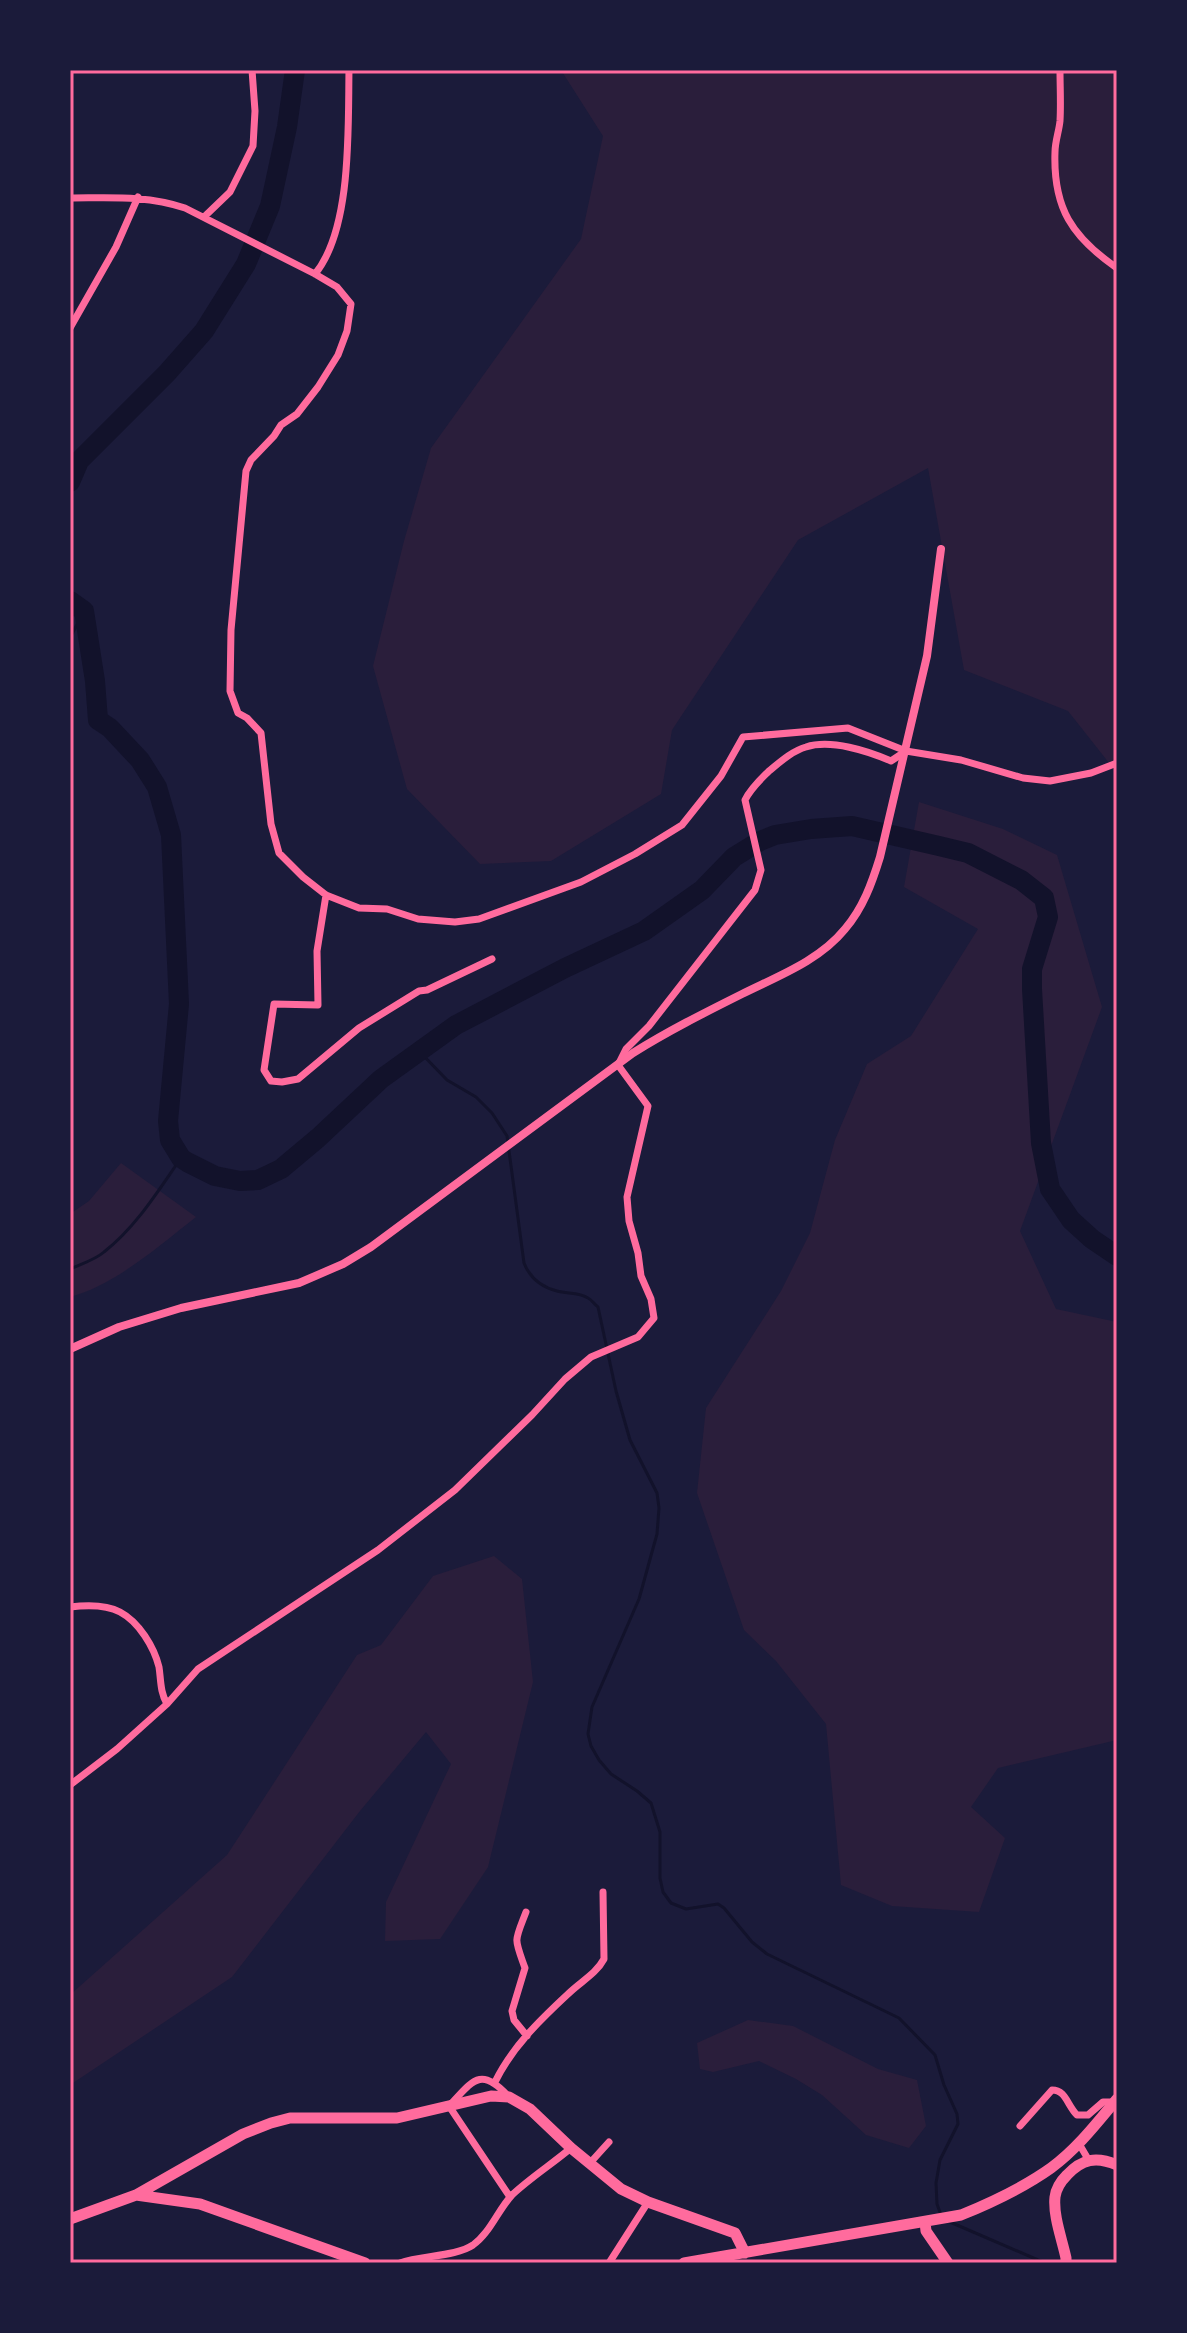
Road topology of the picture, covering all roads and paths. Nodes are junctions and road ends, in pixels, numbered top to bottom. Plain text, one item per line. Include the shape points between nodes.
1 (252, 70) edge
2 (349, 70) edge
3 (1060, 70) edge
4 (138, 197) junction
5 (70, 198) edge
6 (204, 217) junction
7 (1117, 268) edge
8 (315, 274) junction
9 (70, 328) edge
10 (941, 549) dead end
11 (906, 751) junction
12 (1117, 763) edge
13 (326, 895) junction
14 (492, 959) dead end
15 (618, 1065) junction
16 (70, 1349) edge
17 (70, 1607) edge
18 (167, 1704) junction
19 (70, 1785) edge
20 (603, 1892) dead end
21 (526, 1912) dead end
22 (527, 2036) junction
23 (495, 2082) junction
24 (509, 2097) junction
25 (1116, 2101) edge
26 (449, 2106) junction
27 (1020, 2126) dead end
28 (609, 2142) dead end
29 (1078, 2142) junction
30 (571, 2148) junction
31 (1088, 2159) junction
32 (590, 2163) junction
33 (1117, 2165) edge
34 (136, 2195) junction
35 (510, 2197) junction
36 (648, 2202) junction
37 (70, 2219) edge
38 (925, 2222) junction
39 (745, 2253) junction
40 (365, 2263) edge
41 (400, 2263) edge
42 (609, 2263) edge
43 (684, 2263) edge
44 (948, 2263) edge
45 (1066, 2263) edge

1 - 6 street via 253,146 230,192
2 - 8 street via 347,169 333,241
3 - 7 street via 1055,151 1061,207 1078,235
4 - 5 street
4 - 6 street via 162,200
4 - 9 street
6 - 8 street
8 - 13 street via 337,287 351,304 347,331 318,387 246,471 230,691 238,713 261,733 279,853
10 - 11 street via 927,656
11 - 12 street via 1050,781
11 - 13 street via 848,728 743,737 721,776 682,825 581,882 479,919 418,919 387,909 359,908
11 - 15 street via 880,857 866,897 845,929 808,960 672,1029
11 - 15 street via 891,761 866,750 805,747 782,759 750,790 745,800 761,870 755,890
13 - 14 street via 317,951 318,1005 274,1004 264,1070 271,1081 298,1079 359,1028 419,991
15 - 16 street via 355,1257 316,1277 181,1308
15 - 18 street via 648,1106 627,1197 654,1318 638,1337 591,1357 565,1379 444,1498 378,1550 198,1669
17 - 18 street via 120,1612 146,1635
18 - 19 street
20 - 22 street via 604,1959
21 - 22 street via 516,1939 525,1968 512,2011
22 - 23 street
23 - 24 street
23 - 26 street via 473,2082
24 - 26 main road
24 - 30 main road via 530,2109
25 - 27 street via 1077,2115 1065,2096 1052,2090
25 - 29 main road
26 - 34 main road via 397,2118 290,2118 271,2123
26 - 35 street
28 - 32 street
29 - 31 street
29 - 38 main road via 1053,2167 1004,2197 961,2215
30 - 32 main road
30 - 35 street
31 - 33 main road
31 - 45 main road via 1062,2179 1055,2193
32 - 36 main road via 621,2189
34 - 37 main road
34 - 40 main road via 200,2204
35 - 41 street via 472,2245
36 - 39 main road via 735,2233
36 - 42 street
38 - 39 main road
38 - 44 main road
39 - 43 main road

